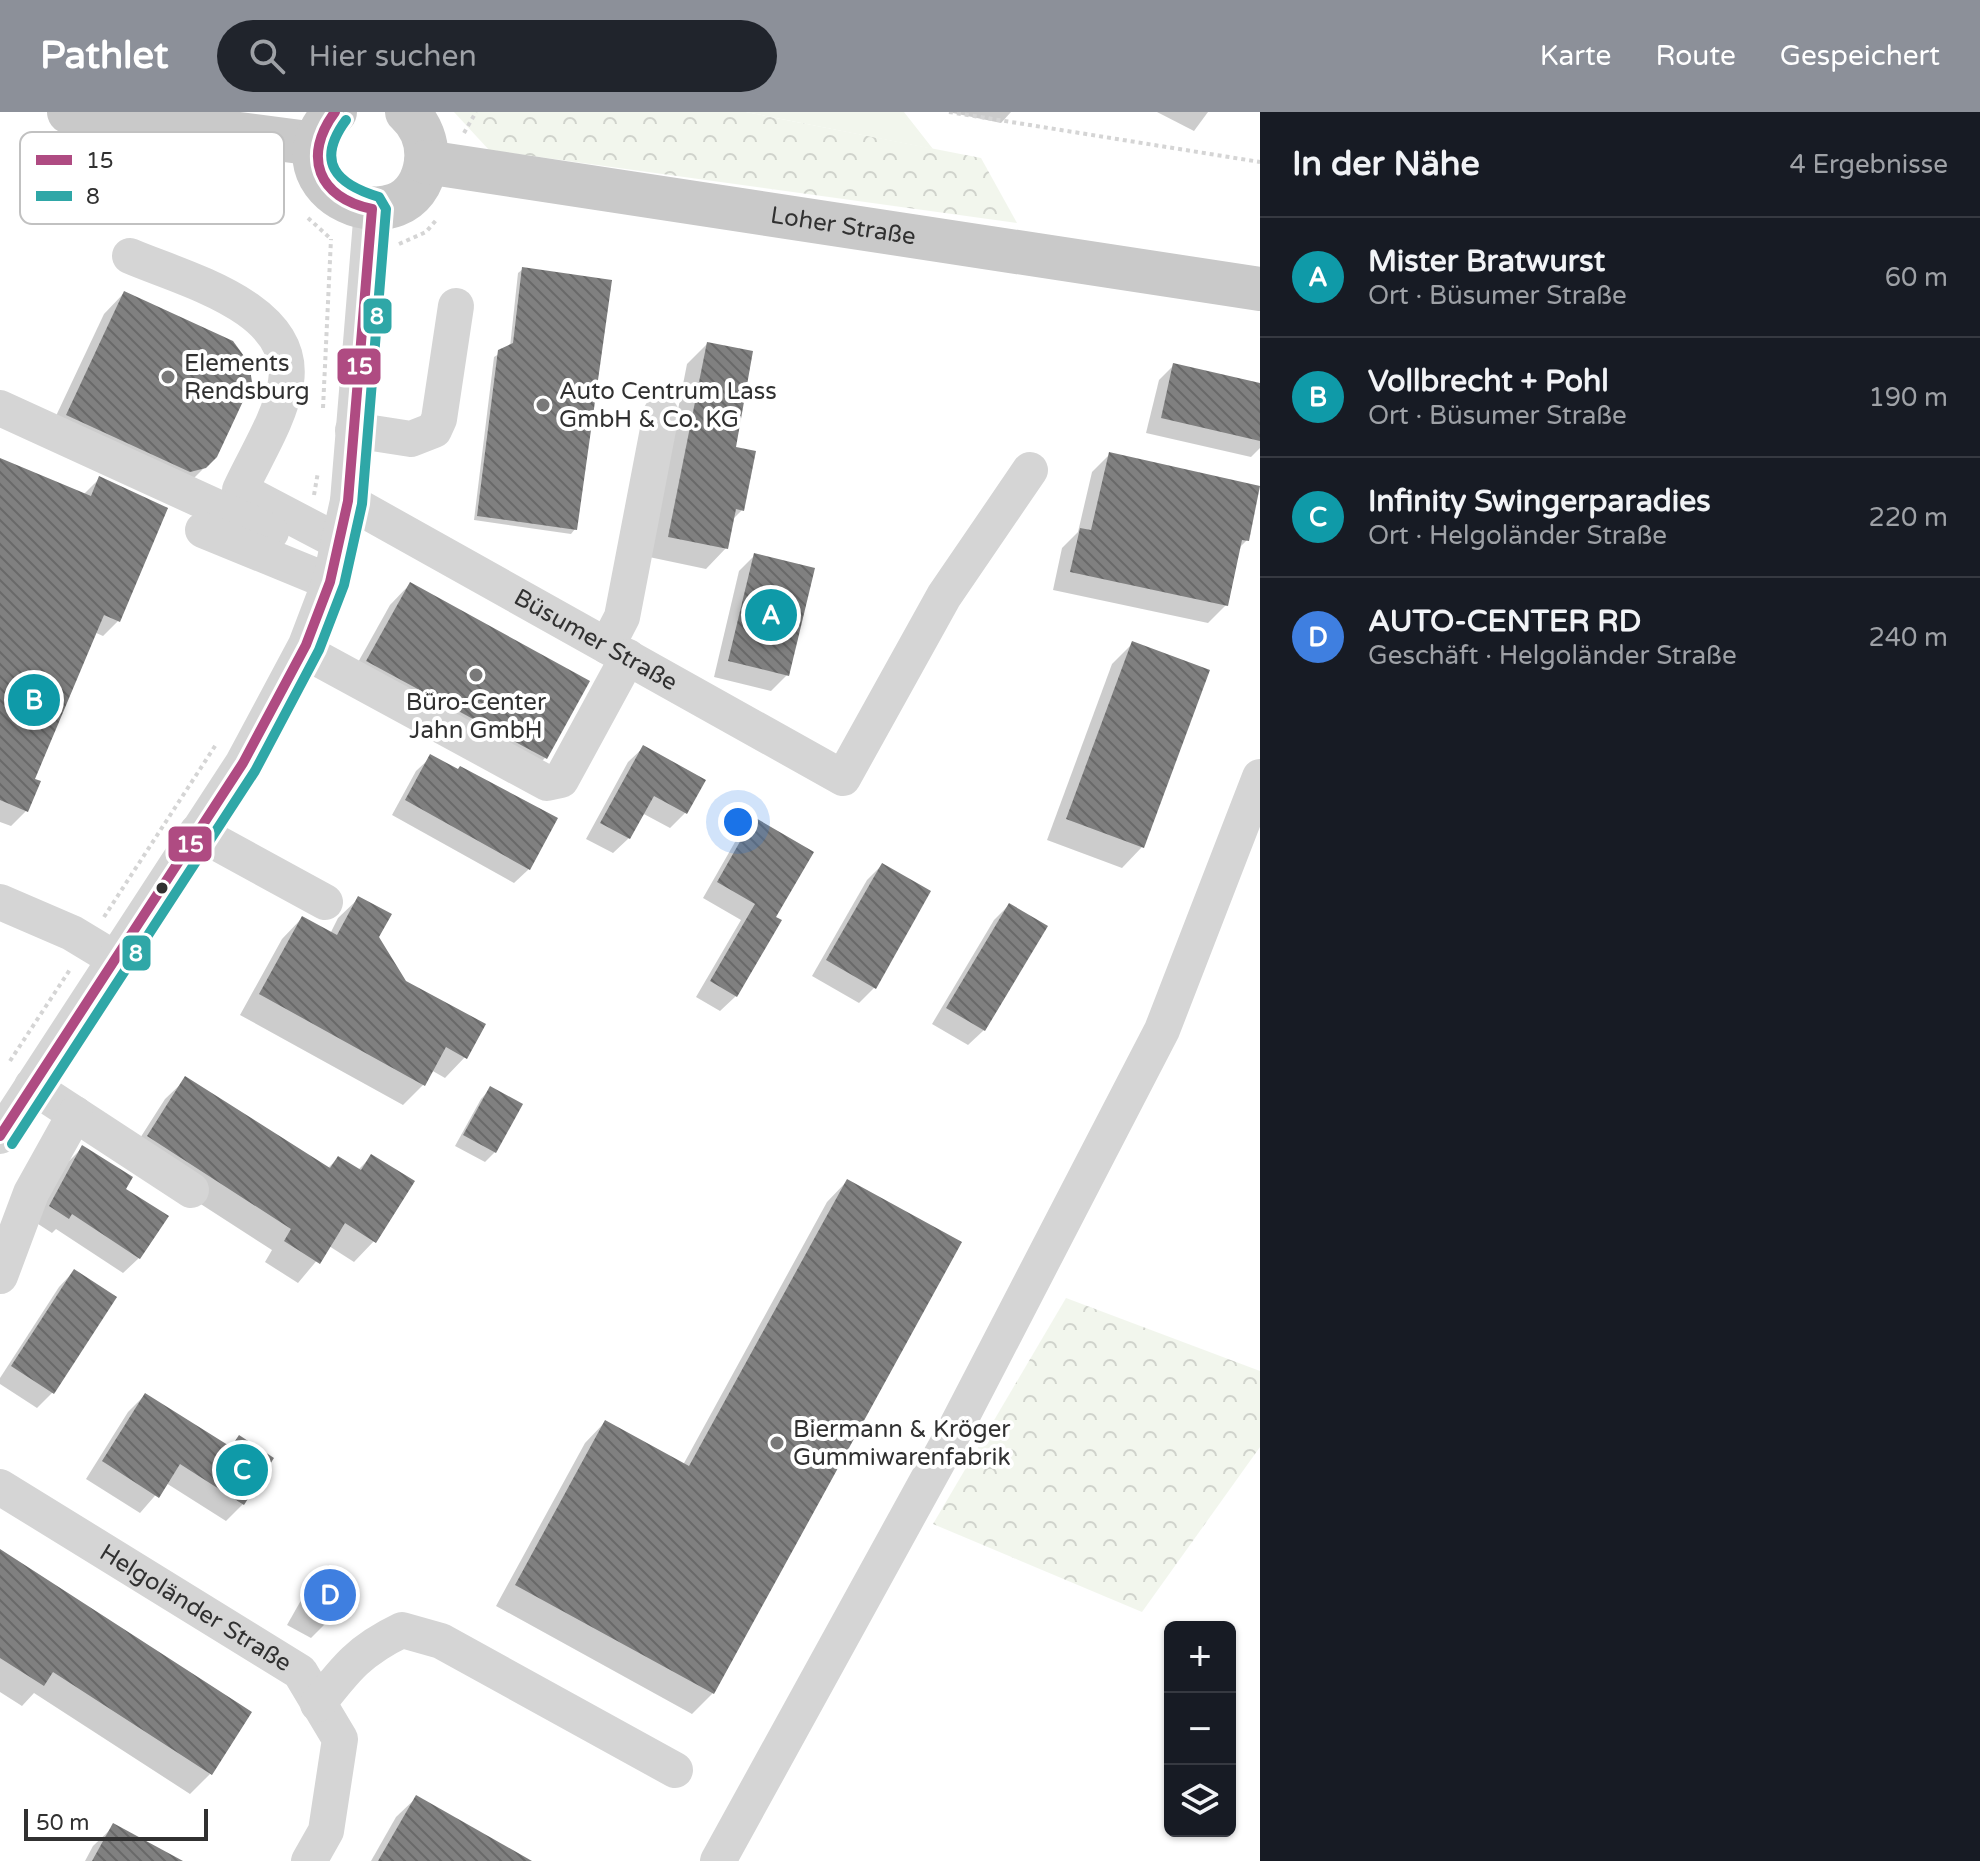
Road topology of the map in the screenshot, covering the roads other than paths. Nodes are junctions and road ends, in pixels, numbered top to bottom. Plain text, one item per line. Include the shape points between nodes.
1 (69, 112) edge
2 (407, 112) edge
3 (326, 128) edge
4 (426, 162) junction
5 (372, 209) junction
6 (130, 256) dead end
7 (1260, 289) edge
8 (456, 306) dead end
9 (0, 408) edge
10 (661, 414) dead end
11 (338, 424) junction
12 (1030, 470) dead end
13 (348, 501) junction
14 (203, 530) dead end
15 (328, 553) junction
16 (304, 651) junction
17 (618, 651) junction
18 (1260, 777) edge
19 (197, 832) junction
20 (0, 902) edge
21 (325, 902) dead end
22 (101, 950) junction
23 (20, 1075) junction
24 (75, 1114) junction
25 (0, 1136) edge
26 (191, 1190) dead end
27 (0, 1276) edge
28 (0, 1487) edge
29 (318, 1704) junction
30 (675, 1770) dead end
31 (309, 1861) edge
32 (718, 1861) edge

1 - 3 main road
2 - 4 main road via 422,132
3 - 5 main road via 319,174 351,206
4 - 5 main road via 410,193 390,206
4 - 7 main road, Loher Straße
5 - 11 street
6 - 15 street via 246,306 267,322 286,363 286,382 240,490
8 - 11 street via 434,430 411,439
9 - 15 street
10 - 17 street
11 - 13 street
12 - 17 street, Büsumer Straße via 944,596 843,778
13 - 15 street
13 - 17 street, Büsumer Straße
14 - 15 street
15 - 16 street
16 - 17 street via 547,783 561,780
16 - 19 street via 251,749
18 - 32 street via 1162,1030 948,1443
19 - 21 street
19 - 22 street
20 - 22 street
22 - 23 street
23 - 24 street
23 - 25 street
24 - 26 street
24 - 27 street via 31,1193
28 - 29 street, Helgoländer Straße via 300,1672
29 - 30 street via 355,1657 402,1630 441,1641
29 - 31 street, Helgoländer Straße via 340,1739 326,1831

